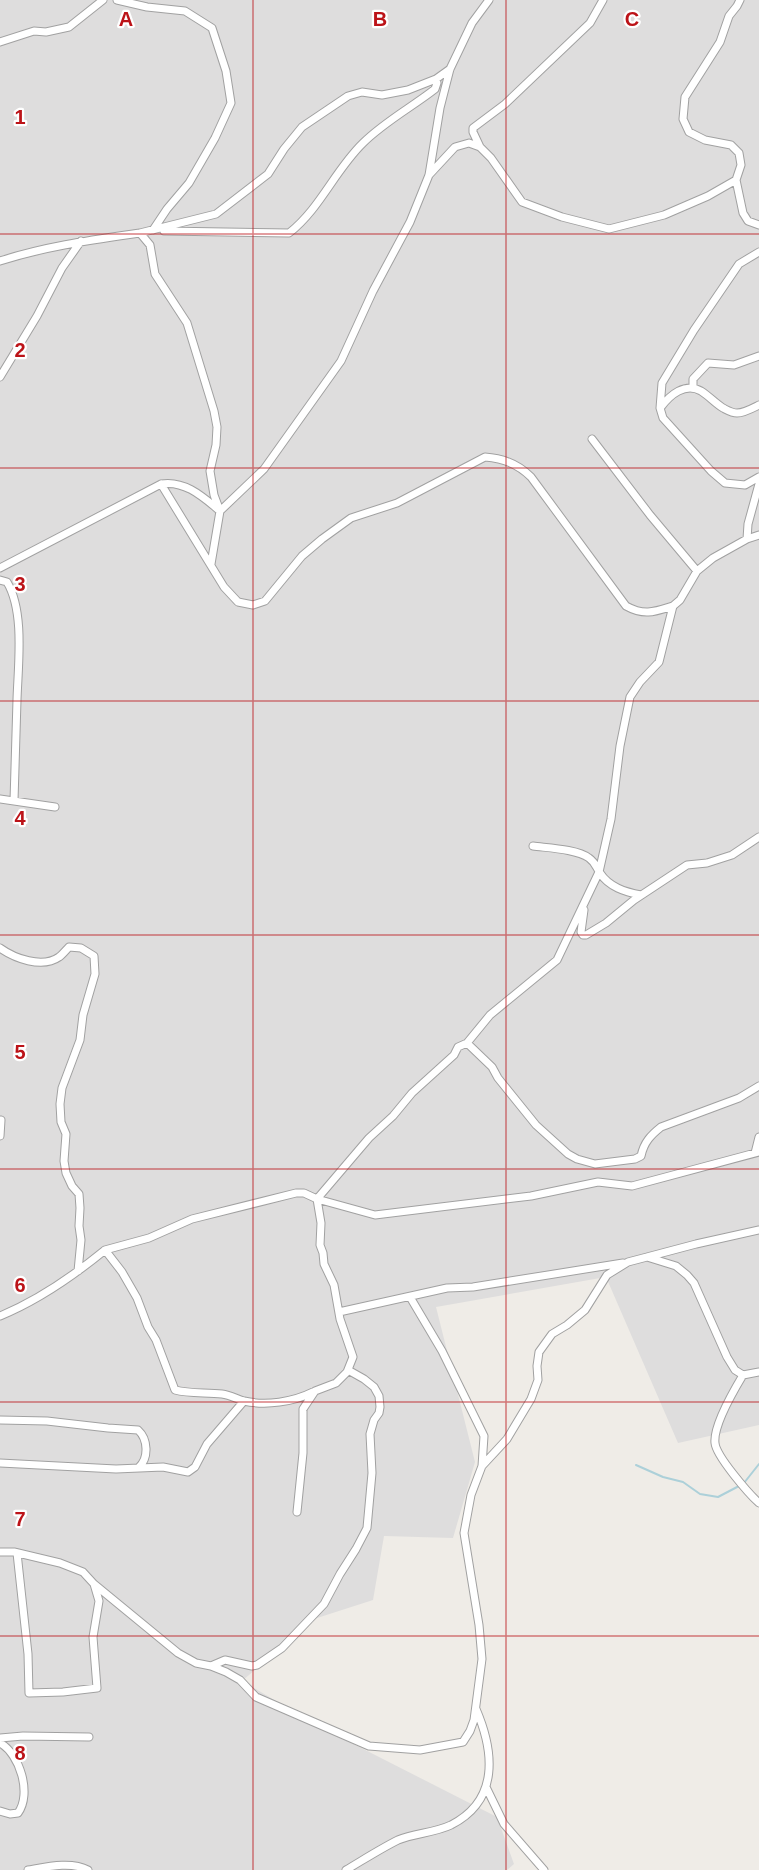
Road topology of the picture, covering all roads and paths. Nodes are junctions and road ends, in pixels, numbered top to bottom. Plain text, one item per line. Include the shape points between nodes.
1 (103, 0) edge
2 (117, 0) edge
3 (489, 0) edge
4 (603, 0) edge
5 (738, 3) edge
6 (0, 42) edge
7 (450, 69) junction
8 (436, 79) junction
9 (480, 147) junction
10 (429, 175) junction
11 (736, 180) junction
12 (759, 225) edge
13 (153, 230) junction
14 (140, 233) junction
15 (81, 241) junction
16 (759, 252) edge
17 (0, 261) edge
18 (759, 356) edge
19 (0, 377) edge
20 (693, 387) junction
21 (759, 405) edge
22 (660, 408) junction
23 (591, 439) dead end
24 (759, 477) edge
25 (161, 484) junction
26 (759, 484) edge
27 (220, 511) junction
28 (759, 535) edge
29 (747, 539) junction
30 (211, 565) junction
31 (0, 568) edge
32 (697, 571) junction
33 (0, 580) edge
34 (673, 606) junction
35 (0, 799) edge
36 (14, 801) junction
37 (54, 807) dead end
38 (759, 837) edge
39 (533, 846) dead end
40 (599, 872) junction
41 (641, 895) junction
42 (585, 903) junction
43 (0, 948) edge
44 (467, 1043) junction
45 (759, 1086) edge
46 (1, 1120) edge
47 (0, 1136) edge
48 (759, 1137) edge
49 (757, 1152) edge
50 (317, 1199) junction
51 (759, 1230) edge
52 (105, 1250) junction
53 (647, 1257) junction
54 (628, 1262) junction
55 (78, 1271) junction
56 (410, 1297) junction
57 (339, 1312) junction
58 (0, 1316) edge
59 (348, 1370) junction
60 (759, 1372) edge
61 (743, 1375) junction
62 (315, 1391) junction
63 (244, 1401) junction
64 (0, 1420) edge
65 (0, 1463) edge
66 (482, 1466) junction
67 (140, 1467) junction
68 (759, 1503) edge
69 (297, 1512) dead end
70 (0, 1552) edge
71 (18, 1553) junction
72 (94, 1584) junction
73 (212, 1666) junction
74 (475, 1707) junction
75 (90, 1737) dead end
76 (0, 1740) edge
77 (486, 1788) junction
78 (0, 1811) edge
79 (28, 1870) edge
80 (88, 1870) edge
81 (346, 1870) edge
82 (544, 1870) edge

1 - 6 street via 69,27 34,31
2 - 13 street via 185,11 212,28 226,71 231,103 215,138 189,183
3 - 7 street via 472,23
4 - 9 street via 590,23 505,104 473,128
5 - 11 street via 720,42 685,97 683,119 688,132 730,145 739,153 741,165
7 - 8 street
7 - 10 street
8 - 13 street via 408,90 348,96 302,127 268,174 216,214
8 - 13 street via 435,89 363,143 302,223 289,233
9 - 10 street via 455,147
9 - 11 street via 522,202 609,229 664,216
10 - 27 street via 341,362 264,469
11 - 12 street via 743,213 748,221
13 - 14 street
14 - 15 street
14 - 27 street via 150,245 155,274 187,323 214,411 216,445 210,471
15 - 17 street
15 - 19 street
16 - 22 street via 739,264 694,330 662,383
18 - 20 street via 734,365 708,363 693,379
20 - 21 street via 732,412
20 - 22 street via 680,390
22 - 24 street via 663,418 725,483 744,485
23 - 32 street
25 - 27 street via 185,485
25 - 30 street
25 - 31 street
26 - 29 street
27 - 30 street
28 - 29 street
29 - 32 street
30 - 34 street via 238,602 265,601 302,556 351,518 397,503 485,457 511,462 531,477 626,606 649,613
32 - 34 street
33 - 36 street via 7,582 13,592 18,619
34 - 40 street via 659,662 630,697
35 - 36 street
36 - 37 street
38 - 41 street via 732,855 687,865
39 - 40 street via 587,856
40 - 41 street via 613,886
40 - 42 street
41 - 42 street via 606,923 583,935
42 - 44 street via 556,960 490,1015
43 - 55 street via 24,960 40,962 57,959 69,947 81,948 94,956 80,1040 60,1104 66,1134 66,1173 80,1201
44 - 45 street via 492,1067 546,1136 568,1154 595,1164 635,1159 641,1156 643,1144 662,1127 739,1098
44 - 50 street via 458,1047 412,1093
46 - 47 street
48 - 49 street
49 - 50 street via 632,1186 598,1182 531,1196 375,1215
50 - 52 street via 296,1193 257,1202 192,1219 149,1239
50 - 57 street via 320,1245
51 - 53 street
52 - 55 street
52 - 63 street via 137,1298 176,1390 224,1394
53 - 54 street
53 - 61 street via 676,1266 694,1283 727,1357
54 - 56 street via 447,1288
54 - 66 street via 607,1275 585,1310 552,1334 539,1352 538,1380 531,1399 507,1439
55 - 58 street via 27,1305
56 - 57 street
56 - 66 street via 480,1426 484,1436
57 - 59 street via 353,1357
59 - 62 street via 336,1383
59 - 73 street via 374,1387 379,1396 379,1413 370,1434 372,1473 367,1528 324,1604 282,1648 257,1665 225,1660
60 - 61 street
61 - 68 street via 730,1396 715,1442 718,1453
62 - 63 street via 278,1402
62 - 69 street via 303,1409
63 - 67 street via 188,1472
64 - 67 street via 138,1430 146,1444
65 - 67 street
66 - 74 street via 471,1495 464,1533 481,1640
70 - 71 street
71 - 72 street via 75,1568
71 - 72 street via 29,1692 97,1688 93,1637 99,1601
72 - 73 street via 178,1653 190,1661
73 - 74 street via 240,1680 256,1697 369,1746 420,1750 463,1742 474,1720
74 - 77 street via 486,1732 490,1765
75 - 76 street via 23,1736
76 - 78 street via 15,1757 24,1792 23,1807 18,1813
77 - 81 street via 477,1805 451,1825 400,1840
77 - 82 street via 504,1824
79 - 80 street via 64,1866

